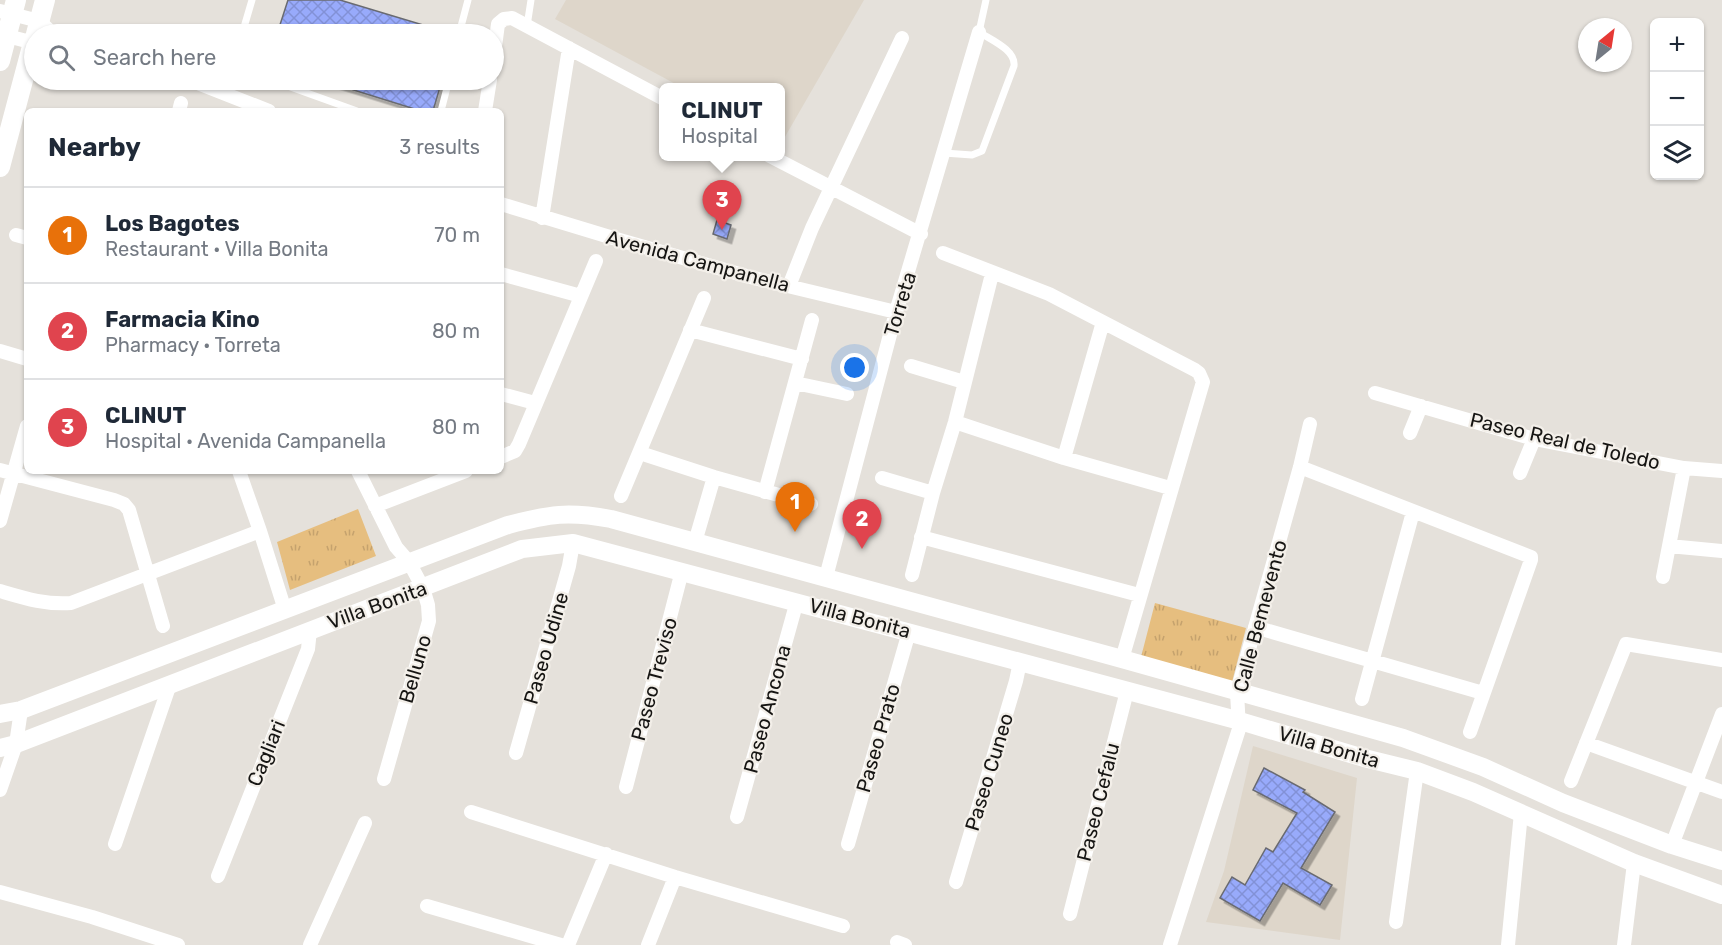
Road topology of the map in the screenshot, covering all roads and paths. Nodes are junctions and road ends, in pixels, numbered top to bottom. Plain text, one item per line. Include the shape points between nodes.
1 (45, 0) edge
2 (252, 0) edge
3 (468, 0) edge
4 (531, 0) edge
5 (986, 0) edge
6 (10, 9) edge
7 (26, 24) edge
8 (40, 24) edge
9 (245, 24) edge
10 (462, 24) edge
11 (498, 24) edge
12 (527, 26) junction
13 (979, 32) junction
14 (3, 35) edge
15 (24, 36) edge
16 (902, 38) dead end
17 (568, 48) junction
18 (0, 61) edge
19 (24, 84) edge
20 (232, 90) edge
21 (299, 90) edge
22 (446, 90) edge
23 (488, 90) edge
24 (659, 97) edge
25 (264, 108) edge
26 (349, 108) edge
27 (442, 108) edge
28 (485, 108) edge
29 (944, 153) junction
30 (779, 161) edge
31 (0, 167) edge
32 (830, 189) junction
33 (504, 205) edge
34 (542, 218) junction
35 (921, 234) junction
36 (943, 253) dead end
37 (596, 261) dead end
38 (992, 274) junction
39 (504, 275) edge
40 (789, 286) junction
41 (581, 296) junction
42 (704, 298) dead end
43 (896, 312) junction
44 (812, 320) dead end
45 (1103, 322) junction
46 (690, 330) junction
47 (0, 351) edge
48 (24, 358) edge
49 (802, 359) junction
50 (911, 366) dead end
51 (795, 382) junction
52 (964, 382) junction
53 (1375, 393) dead end
54 (847, 394) dead end
55 (504, 395) edge
56 (535, 404) junction
57 (1421, 406) junction
58 (955, 423) junction
59 (1310, 424) dead end
60 (1410, 433) dead end
61 (24, 437) edge
62 (1534, 438) junction
63 (640, 453) junction
64 (504, 456) edge
65 (1064, 458) junction
66 (1300, 467) junction
67 (1684, 468) junction
68 (0, 470) edge
69 (1722, 471) edge
70 (1520, 473) dead end
71 (14, 474) junction
72 (240, 474) edge
73 (359, 474) edge
74 (458, 474) edge
75 (714, 477) junction
76 (882, 478) dead end
77 (1170, 488) junction
78 (765, 492) junction
79 (933, 493) junction
80 (621, 496) dead end
81 (811, 504) dead end
82 (375, 506) junction
83 (1413, 512) junction
84 (0, 521) edge
85 (260, 531) junction
86 (921, 537) junction
87 (695, 542) junction
88 (573, 543) junction
89 (1669, 546) junction
90 (1722, 551) edge
91 (409, 562) junction
92 (682, 571) junction
93 (147, 573) junction
94 (912, 575) dead end
95 (826, 577) junction
96 (1664, 577) dead end
97 (423, 588) junction
98 (0, 591) edge
99 (1139, 595) junction
100 (797, 601) junction
101 (285, 610) junction
102 (163, 626) dead end
103 (1255, 627) junction
104 (310, 630) junction
105 (909, 632) junction
106 (1122, 658) junction
107 (1373, 660) junction
108 (1722, 660) edge
109 (1020, 662) junction
110 (169, 687) junction
111 (1127, 691) junction
112 (1236, 692) junction
113 (1483, 693) junction
114 (1362, 699) dead end
115 (21, 710) junction
116 (0, 714) edge
117 (1722, 714) edge
118 (1240, 722) junction
119 (1470, 732) dead end
120 (1586, 743) junction
121 (8, 746) edge
122 (516, 753) dead end
123 (1417, 771) junction
124 (384, 779) dead end
125 (1571, 781) dead end
126 (1696, 783) junction
127 (626, 787) dead end
128 (0, 790) edge
129 (1722, 792) edge
130 (471, 812) dead end
131 (1521, 813) junction
132 (737, 817) dead end
133 (365, 823) dead end
134 (1675, 839) junction
135 (115, 844) dead end
136 (848, 844) dead end
137 (606, 854) junction
138 (1722, 861) edge
139 (1634, 863) junction
140 (218, 876) dead end
141 (675, 877) junction
142 (956, 882) dead end
143 (0, 892) edge
144 (1722, 895) edge
145 (427, 906) dead end
146 (1070, 914) dead end
147 (1396, 922) dead end
148 (843, 926) dead end
149 (178, 945) edge
150 (310, 945) edge
151 (561, 945) edge
152 (568, 945) edge
153 (648, 945) edge
154 (1170, 945) edge
155 (1508, 945) edge
156 (1624, 945) edge

1 - 8 main road
2 - 9 lane
3 - 10 lane
4 - 12 lane
5 - 13 lane
6 - 7 street
6 - 14 main road
11 - 12 street via 504,18 512,18
12 - 17 street
13 - 29 street, Torreta
13 - 29 lane via 1010,54 1014,66 982,151 972,155
14 - 15 street
14 - 18 main road
16 - 32 street
17 - 24 street
17 - 34 street
19 - 31 main road
20 - 25 street
21 - 26 lane
22 - 27 lane
23 - 28 street
29 - 35 street, Torreta
30 - 32 street
32 - 35 street
32 - 40 street
33 - 34 street, Avenida Campanella
34 - 40 street, Avenida Campanella
35 - 43 street, Torreta
36 - 38 street
37 - 41 street
38 - 45 street via 1049,294
38 - 52 street
39 - 41 street
40 - 43 street, Avenida Campanella
41 - 56 street
42 - 46 street
43 - 95 street, Torreta
44 - 49 street
45 - 65 street
45 - 77 street via 1202,377
46 - 49 street
46 - 63 street
47 - 48 street
49 - 51 street
50 - 52 street
51 - 54 street
51 - 78 street
52 - 58 street
53 - 57 street, Paseo Real de Toledo
55 - 56 street
56 - 64 street via 518,447
57 - 60 street
57 - 62 street, Paseo Real de Toledo
58 - 65 street
58 - 79 street
59 - 66 street, Calle Bemevento
61 - 71 street
62 - 67 street, Paseo Real de Toledo
62 - 70 street
63 - 75 street
63 - 80 street
65 - 77 street
66 - 83 street
66 - 103 street, Calle Bemevento
67 - 69 street, Paseo Real de Toledo
67 - 89 street
68 - 71 street
71 - 84 street
71 - 93 street via 124,504
72 - 85 street
73 - 82 street, Belluno
74 - 82 street
75 - 78 street
75 - 87 street
76 - 79 street
77 - 99 street
78 - 81 street
79 - 86 street
82 - 91 street, Belluno via 396,547
83 - 107 street
83 - 113 street via 1532,558
85 - 93 street
85 - 101 street
86 - 94 street
86 - 99 street
87 - 91 street, Villa Bonita via 584,514 546,515
87 - 95 street, Villa Bonita
88 - 92 street, Villa Bonita
88 - 97 street, Villa Bonita via 522,549
88 - 122 street, Paseo Udine
89 - 90 street
89 - 96 street
91 - 97 street, Belluno
91 - 101 street, Villa Bonita
92 - 100 street, Villa Bonita
92 - 127 street, Paseo Treviso
93 - 98 street via 71,603 38,602
93 - 102 street
95 - 106 street, Villa Bonita
97 - 104 street, Villa Bonita
97 - 124 street, Belluno via 429,621
99 - 106 street
100 - 105 street, Villa Bonita
100 - 132 street, Paseo Ancona
101 - 115 street, Villa Bonita
103 - 107 street
103 - 112 street, Calle Bemevento
104 - 110 street, Villa Bonita
104 - 140 street, Cagliari via 308,648
105 - 109 street, Villa Bonita
105 - 136 street, Paseo Prato
106 - 112 street, Villa Bonita
107 - 113 street
107 - 114 street
108 - 120 street via 1626,644
109 - 111 street, Villa Bonita
109 - 142 street, Paseo Cuneo
110 - 121 street, Villa Bonita
110 - 135 street
111 - 118 street, Villa Bonita
111 - 146 street, Paseo Cefalu
112 - 118 street, Calle Bemevento
112 - 134 street, Villa Bonita via 1403,738 1563,803
113 - 119 street
115 - 116 street, Villa Bonita
115 - 121 street
117 - 126 street
118 - 123 street, Villa Bonita
118 - 154 street, Calle Bemevento
120 - 125 street
120 - 126 street
121 - 128 street
123 - 131 street, Villa Bonita
123 - 147 street
126 - 129 street
126 - 134 street
130 - 137 street
131 - 139 street, Villa Bonita
131 - 155 street
133 - 150 street
134 - 138 street, Villa Bonita
137 - 141 street
137 - 152 street
139 - 144 street, Villa Bonita
139 - 156 street
141 - 148 street
141 - 153 street
143 - 149 street
145 - 151 street

